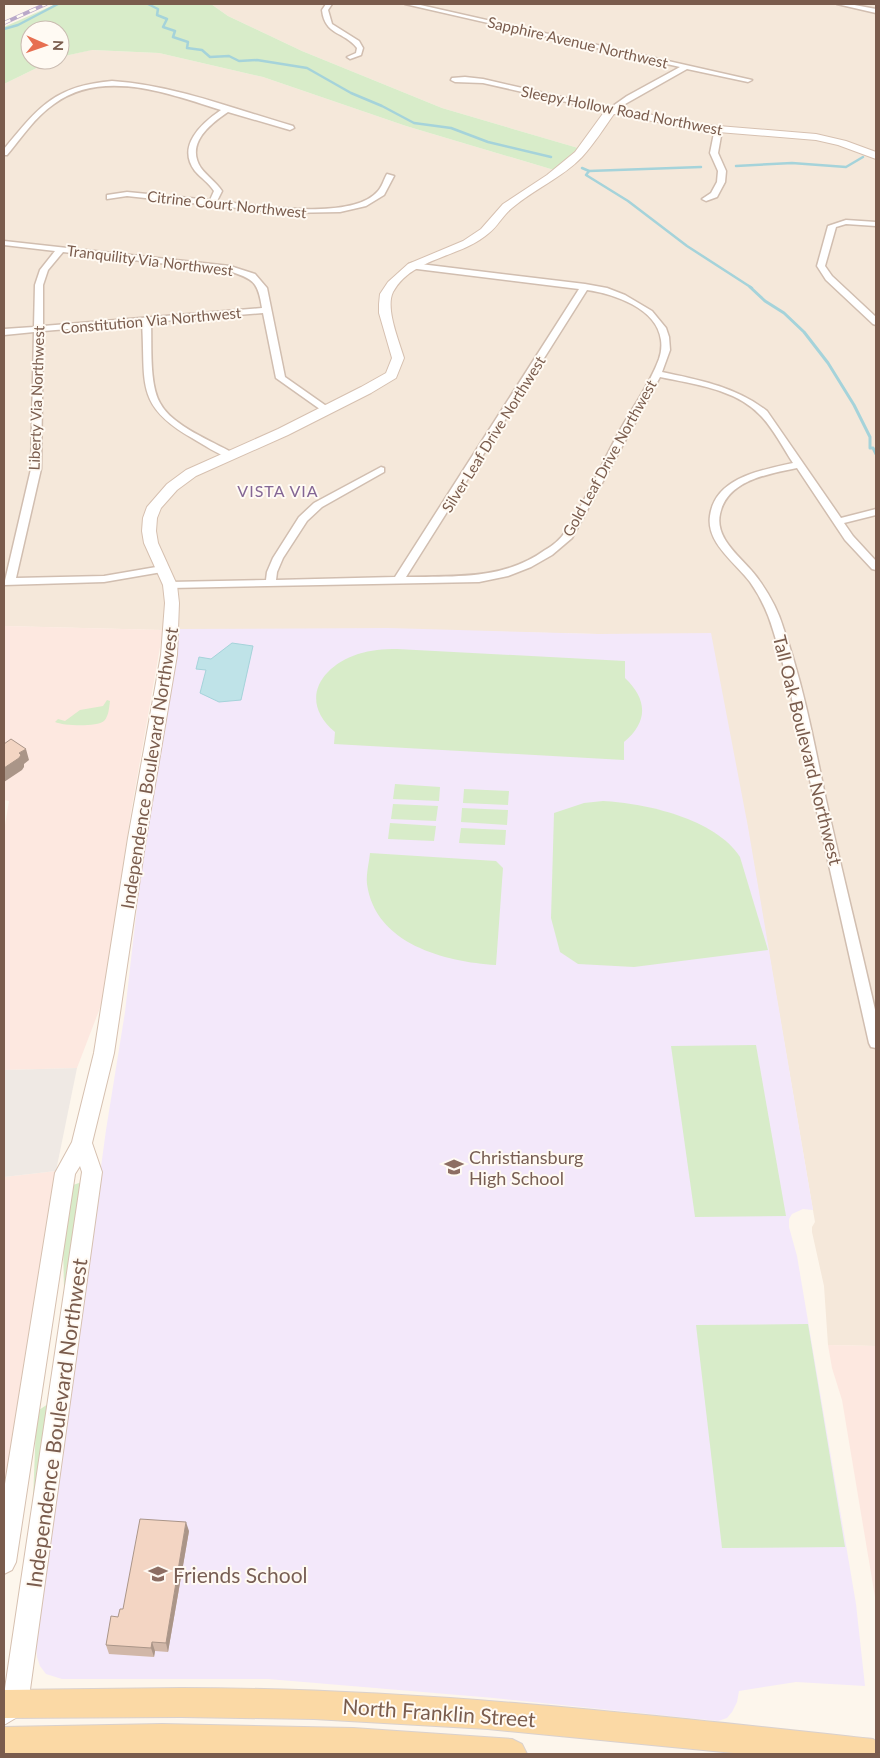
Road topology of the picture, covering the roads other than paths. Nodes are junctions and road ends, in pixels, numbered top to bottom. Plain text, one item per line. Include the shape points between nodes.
1 (329, 4) edge
2 (408, 4) edge
3 (840, 4) edge
4 (876, 11) edge
5 (350, 57) dead end
6 (686, 66) junction
7 (455, 80) dead end
8 (748, 80) dead end
9 (227, 109) junction
10 (611, 110) junction
11 (290, 128) dead end
12 (718, 130) junction
13 (4, 153) edge
14 (876, 156) edge
15 (390, 176) dead end
16 (110, 197) dead end
17 (706, 199) dead end
18 (212, 203) junction
19 (876, 224) edge
20 (4, 243) edge
21 (61, 249) junction
22 (412, 266) junction
23 (585, 287) junction
24 (267, 310) junction
25 (146, 320) junction
26 (876, 322) edge
27 (38, 329) junction
28 (4, 332) edge
29 (656, 374) junction
30 (327, 410) junction
31 (230, 455) junction
32 (798, 465) junction
33 (381, 470) dead end
34 (876, 512) edge
35 (838, 522) junction
36 (876, 567) edge
37 (162, 569) junction
38 (399, 580) junction
39 (7, 582) edge
40 (271, 582) junction
41 (170, 585) junction
42 (876, 1043) edge
43 (82, 1143) junction
44 (4, 1562) edge
45 (7, 1706) edge
46 (4, 1742) edge
47 (512, 1754) edge
48 (873, 1754) edge

1 - 5 street via 325,10 328,23 360,48 359,54
2 - 6 street, Sapphire Avenue Northwest
3 - 4 street
6 - 8 street, Sapphire Avenue Northwest
6 - 10 street, Independence Boulevard Northwest via 672,78 638,91
7 - 10 street, Sleepy Hollow Road Northwest via 480,80
9 - 11 street
9 - 13 street via 142,85 88,87 51,102
9 - 18 street via 198,133 192,150 196,166 218,191
10 - 12 street, Sleepy Hollow Road Northwest
10 - 22 street, Independence Boulevard Northwest via 579,154 507,206 485,231 467,243
12 - 14 street, Sleepy Hollow Road Northwest via 808,136 845,144
12 - 17 street via 714,153 722,171 721,182 714,195
15 - 18 street, Citrine Court Northwest via 388,184 373,199 335,211 298,212
16 - 18 street, Citrine Court Northwest via 127,194
19 - 26 street via 848,222 832,226 821,266 829,278
20 - 21 street, Tranquility Via Northwest
21 - 24 street, Tranquility Via Northwest via 245,273 263,288
21 - 27 street, Liberty Via Northwest via 40,277
22 - 23 street, Gold Leaf Drive Northwest
22 - 30 street, Independence Boulevard Northwest via 386,294 385,313 398,358 391,375
23 - 29 street, Gold Leaf Drive Northwest via 622,296 658,323 665,335 667,348
23 - 38 street, Silver Leaf Drive Northwest
24 - 25 street, Constitution Via Northwest
24 - 30 street, Tranquility Via Northwest via 281,378
25 - 27 street, Constitution Via Northwest
25 - 31 street via 155,402 176,424
27 - 28 street, Constitution Via Northwest
27 - 39 street, Liberty Via Northwest via 36,469
29 - 32 street via 709,385 752,403 764,413
29 - 38 street, Gold Leaf Drive Northwest via 573,528 556,549 537,561 500,576
30 - 31 street, Independence Boulevard Northwest
31 - 37 street, Independence Boulevard Northwest via 181,480 154,507 149,530
32 - 35 street
32 - 42 street, Tall Oak Boulevard Northwest via 748,477 730,488 717,507 714,524 718,535 766,600 785,650
33 - 40 street via 318,505 303,519 278,558
34 - 35 street
35 - 36 street
37 - 39 street via 104,579
37 - 41 street, Independence Boulevard Northwest
38 - 40 street, Gold Leaf Drive Northwest
40 - 41 street, Gold Leaf Drive Northwest
41 - 43 street, Independence Boulevard Northwest via 172,622 169,655 138,829 104,1053
43 - 44 street, Independence Boulevard Northwest via 65,1173
43 - 45 street, Independence Boulevard Northwest via 92,1172
45 - 48 main road, North Franklin Street via 172,1702 366,1706 528,1716
46 - 47 main road, North Franklin Street via 162,1739 334,1743

